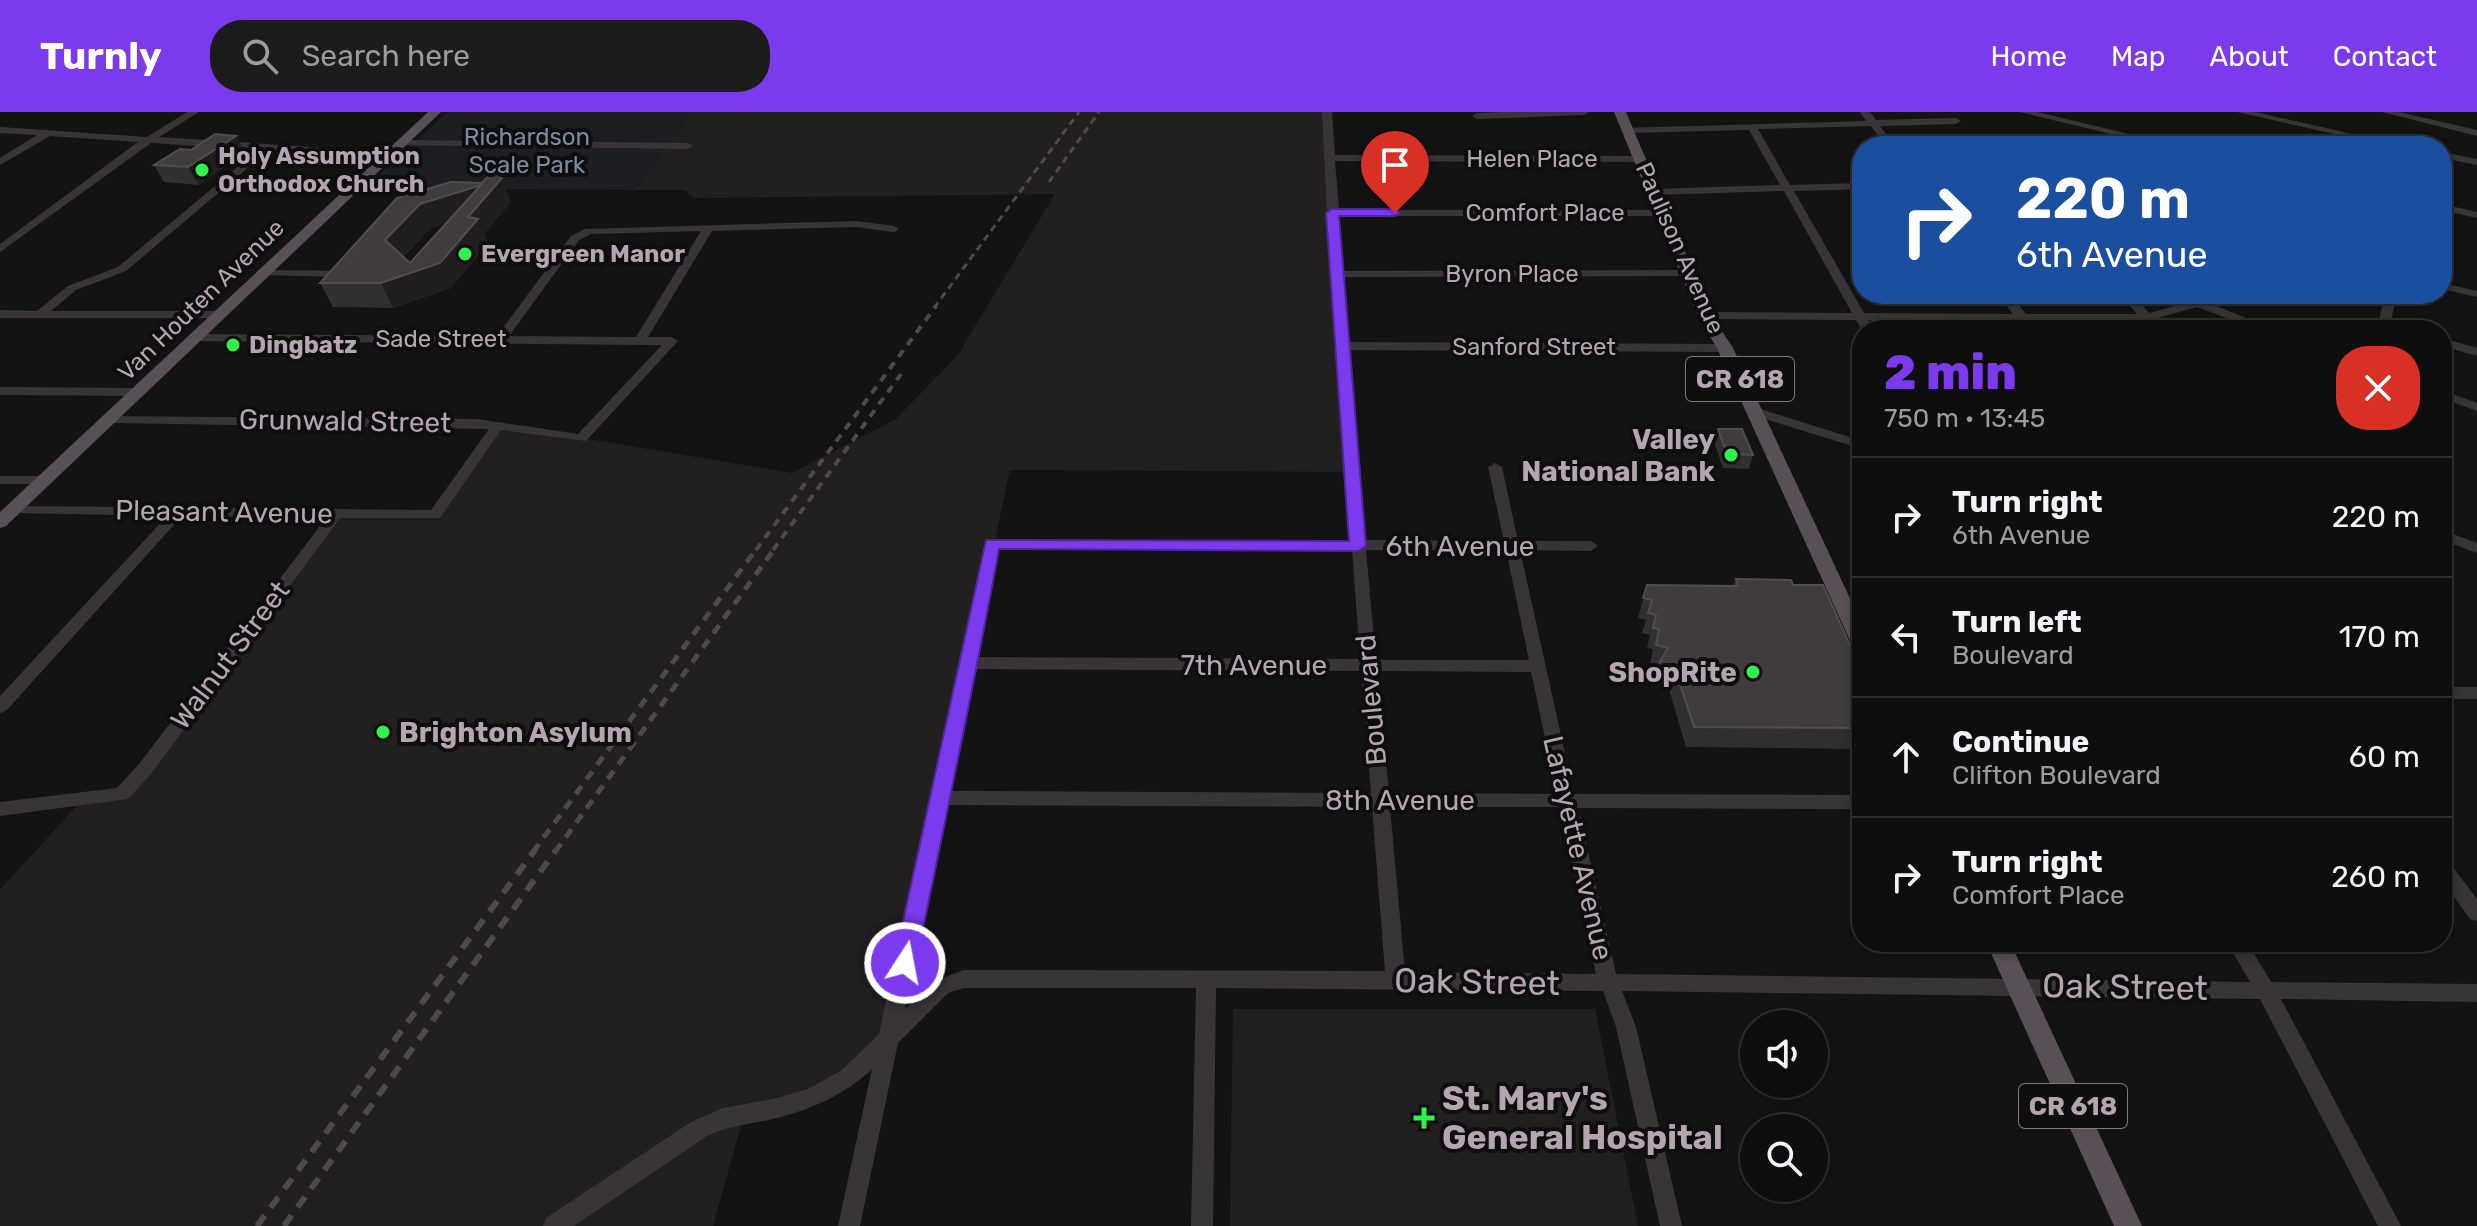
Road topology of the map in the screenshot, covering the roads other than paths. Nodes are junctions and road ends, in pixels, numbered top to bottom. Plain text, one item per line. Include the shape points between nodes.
1 (194, 112) edge
2 (435, 112) edge
3 (1327, 112) edge
4 (1584, 112) edge
5 (1620, 112) edge
6 (1865, 112) edge
7 (1944, 112) edge
8 (2024, 112) edge
9 (2242, 112) edge
10 (2387, 112) edge
11 (1477, 116) dead end
12 (1956, 121) dead end
13 (1936, 122) junction
14 (1874, 124) junction
15 (1752, 127) junction
16 (0, 130) edge
17 (1628, 130) junction
18 (48, 133) junction
19 (2477, 133) edge
20 (1883, 136) edge
21 (2130, 136) edge
22 (2362, 136) edge
23 (150, 139) junction
24 (401, 143) junction
25 (688, 146) dead end
26 (266, 148) junction
27 (388, 155) junction
28 (2452, 157) edge
29 (1329, 158) junction
30 (1640, 159) junction
31 (0, 162) edge
32 (2477, 162) edge
33 (1852, 186) edge
34 (1786, 189) junction
35 (1653, 192) junction
36 (2452, 209) edge
37 (1332, 213) junction
38 (1661, 213) junction
39 (2477, 215) edge
40 (709, 227) junction
41 (894, 229) dead end
42 (0, 249) edge
43 (261, 273) junction
44 (1687, 273) junction
45 (346, 274) edge
46 (1337, 274) junction
47 (2452, 288) edge
48 (2477, 294) edge
49 (1852, 302) edge
50 (1853, 304) edge
51 (2012, 304) edge
52 (2134, 304) edge
53 (2184, 304) edge
54 (2213, 304) edge
55 (0, 314) edge
56 (40, 314) junction
57 (217, 315) junction
58 (1705, 316) junction
59 (1861, 317) junction
60 (2023, 318) junction
61 (2146, 318) junction
62 (1863, 320) edge
63 (2248, 320) edge
64 (194, 337) junction
65 (500, 340) junction
66 (640, 340) junction
67 (2452, 345) edge
68 (1342, 346) junction
69 (1725, 348) junction
70 (2477, 352) edge
71 (0, 391) edge
72 (137, 392) junction
73 (2452, 398) edge
74 (2477, 407) edge
75 (1754, 411) junction
76 (108, 419) junction
77 (498, 425) junction
78 (581, 438) joint
79 (1852, 442) edge
80 (1495, 467) dead end
81 (0, 480) edge
82 (44, 480) junction
83 (14, 509) junction
84 (178, 512) junction
85 (336, 514) junction
86 (0, 522) edge
87 (2452, 539) edge
88 (1358, 546) junction
89 (1591, 546) dead end
90 (1512, 547) junction
91 (2477, 548) edge
92 (1852, 622) edge
93 (969, 663) junction
94 (1368, 665) junction
95 (1538, 666) junction
96 (2452, 693) edge
97 (2477, 693) edge
98 (0, 707) edge
99 (939, 798) junction
100 (1379, 800) junction
101 (1567, 802) junction
102 (1852, 802) edge
103 (0, 809) edge
104 (2452, 879) edge
105 (2477, 913) edge
106 (2003, 952) edge
107 (2243, 952) edge
108 (1206, 980) junction
109 (1396, 980) junction
110 (1610, 984) junction
111 (2018, 986) junction
112 (2265, 989) junction
113 (2477, 993) edge
114 (889, 1037) junction
115 (554, 1226) edge
116 (849, 1226) edge
117 (1202, 1226) edge
118 (1671, 1226) edge
119 (2128, 1226) edge
120 (2390, 1226) edge

1 - 23 street
2 - 24 main road, Van Houten Avenue
3 - 29 street, Boulevard
4 - 11 street
5 - 17 main road, Paulison Avenue / CR 618
6 - 14 street
7 - 13 street
8 - 21 street
9 - 22 street
10 - 19 street
12 - 13 street
13 - 14 street
14 - 15 street
14 - 20 street
15 - 17 street
15 - 34 street
16 - 18 street
17 - 30 main road, Paulison Avenue / CR 618
18 - 23 street
18 - 31 street
23 - 26 street
23 - 42 street
24 - 25 street
24 - 27 main road, Van Houten Avenue
26 - 27 street
26 - 56 street via 122,269 72,288
27 - 43 main road, Van Houten Avenue
28 - 32 street
29 - 30 street, Helen Place
29 - 37 street, Boulevard
30 - 35 main road, Paulison Avenue / CR 618
33 - 34 street
34 - 35 street
34 - 49 street
35 - 38 main road, Paulison Avenue / CR 618
36 - 39 street
37 - 38 street, Comfort Place
37 - 46 street, Boulevard
38 - 44 main road, Paulison Avenue / CR 618
40 - 41 street via 856,224
40 - 65 street via 600,229 581,235
40 - 66 street
43 - 45 street
43 - 57 main road, Van Houten Avenue
44 - 46 street, Byron Place
44 - 58 main road, Paulison Avenue / CR 618
46 - 68 street, Boulevard
47 - 48 street
50 - 59 street
51 - 60 street
52 - 61 street
53 - 61 street
54 - 63 street
55 - 56 street
56 - 57 street
57 - 64 main road, Van Houten Avenue
58 - 59 street
58 - 69 main road, Paulison Avenue / CR 618
59 - 60 street
59 - 62 street
60 - 61 street
64 - 65 street, Sade Street
64 - 72 main road, Van Houten Avenue
65 - 66 street, Sade Street
66 - 78 street, Sade Street via 672,341
67 - 70 street
68 - 69 street, Sanford Street
68 - 88 street, Boulevard
69 - 75 main road, Paulison Avenue / CR 618
71 - 72 street
72 - 76 main road, Van Houten Avenue
73 - 74 street
75 - 79 street
75 - 92 main road, Paulison Avenue / CR 618
76 - 77 street, Grunwald Street
76 - 82 main road, Van Houten Avenue
77 - 78 street, Grunwald Street
77 - 85 street, Pleasant Avenue via 435,515
80 - 90 street, Lafayette Avenue
81 - 82 street
82 - 83 main road, Van Houten Avenue
83 - 84 street, Pleasant Avenue
83 - 86 main road, Van Houten Avenue
84 - 85 street, Pleasant Avenue
84 - 98 street
85 - 103 street, Walnut Street via 122,794
87 - 91 street
88 - 90 street, 6th Avenue
88 - 93 street, 6th Avenue via 992,543
88 - 94 street, Boulevard
89 - 90 street, 6th Avenue
90 - 95 street, Lafayette Avenue
93 - 94 street, 7th Avenue
93 - 99 street
94 - 95 street, 7th Avenue
94 - 100 street, Boulevard
95 - 101 street, Lafayette Avenue
96 - 97 street
99 - 100 street, 8th Avenue
99 - 114 street
100 - 101 street, 8th Avenue
100 - 109 street, Boulevard
101 - 102 street, 8th Avenue
101 - 110 street, Lafayette Avenue
104 - 105 street
106 - 111 main road, CR 618
107 - 112 street
108 - 109 street, Oak Street
108 - 114 street, Oak Street via 964,979 941,987
108 - 117 street
109 - 110 street, Oak Street
110 - 111 street, Oak Street
110 - 118 street, Lafayette Avenue via 1626,1027
111 - 112 street, Oak Street
111 - 119 main road, CR 618
112 - 113 street, Oak Street
112 - 120 street
114 - 115 street, Oak Street via 849,1077 813,1097 723,1118 699,1129
114 - 116 street

